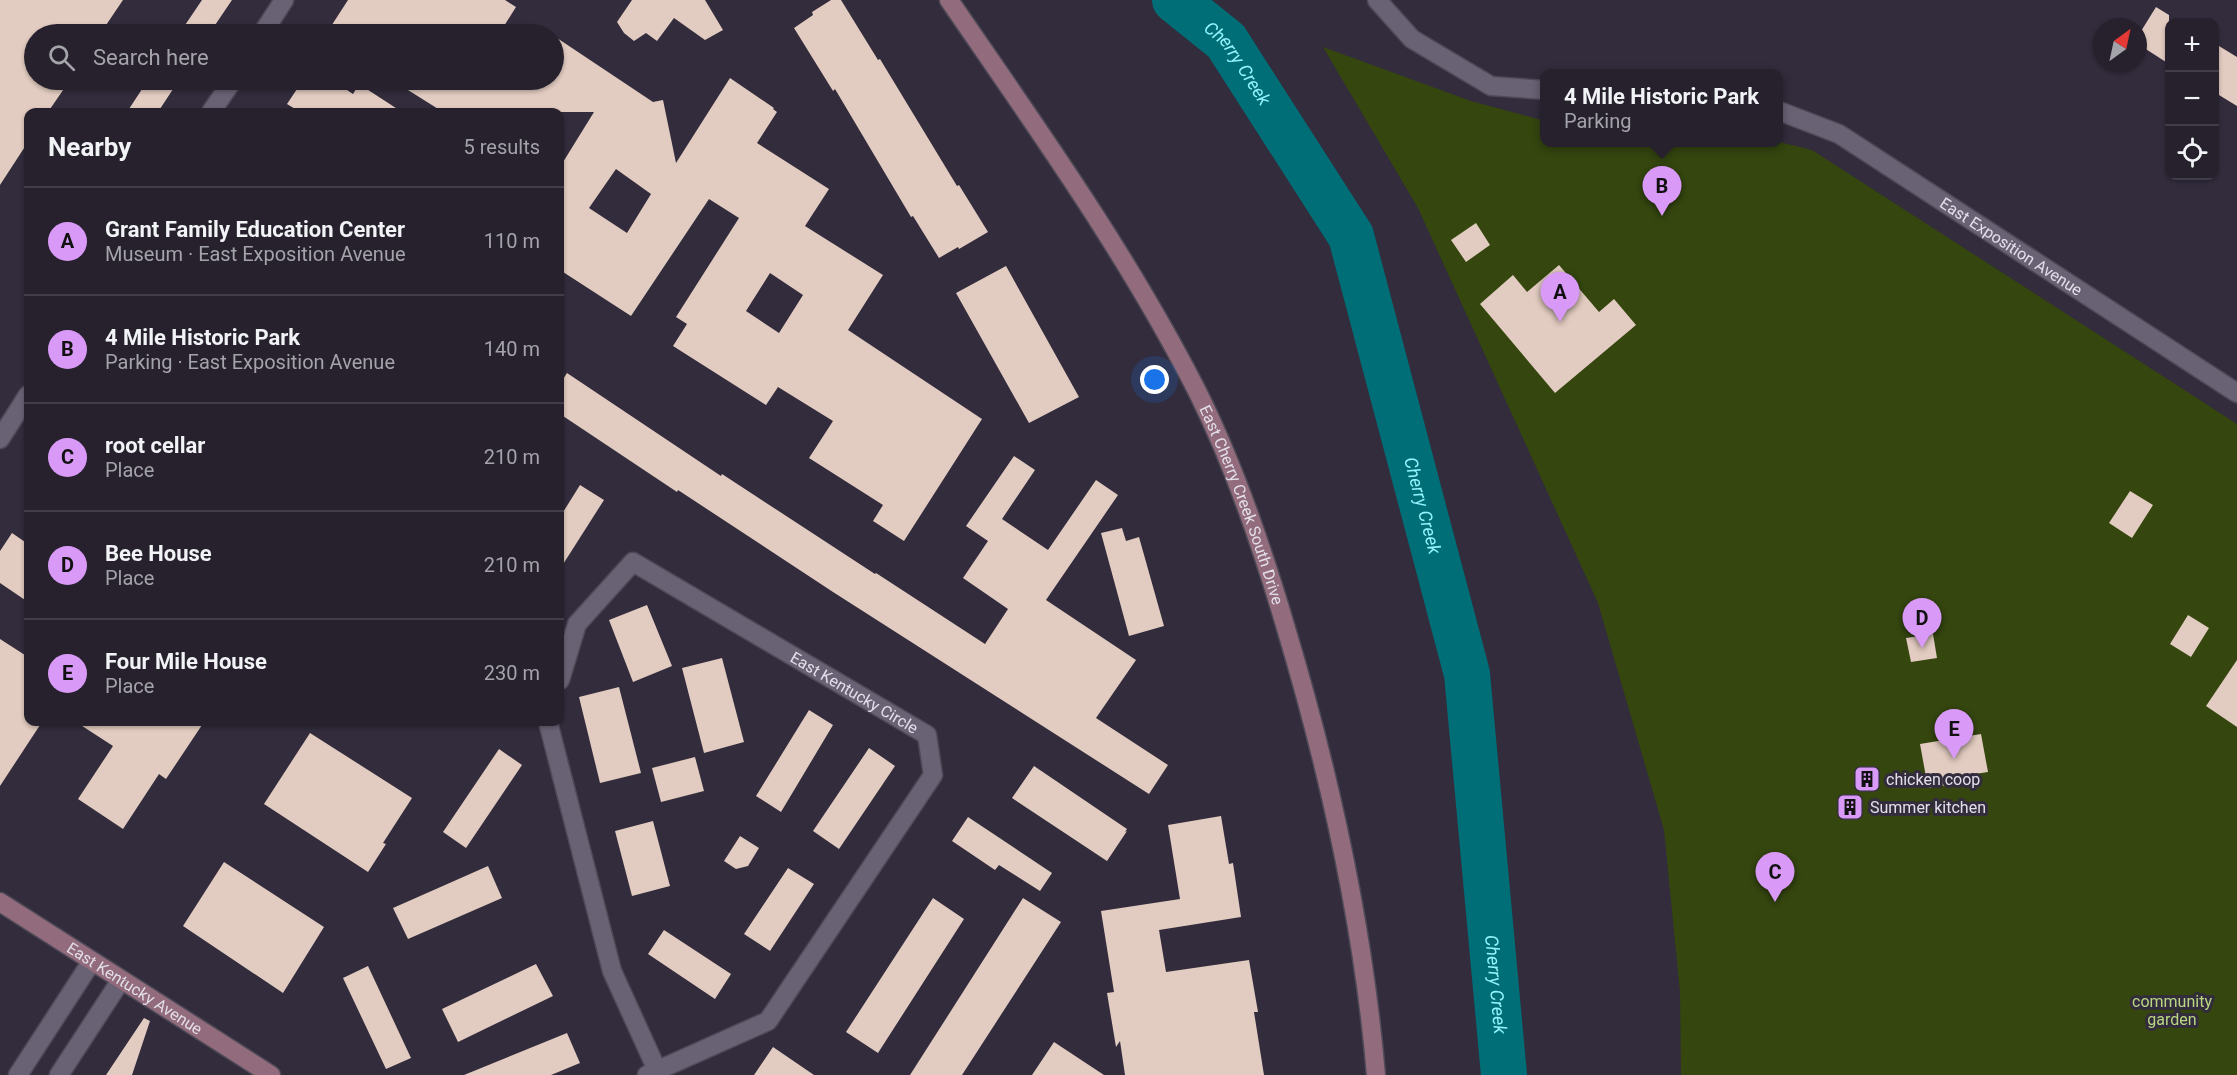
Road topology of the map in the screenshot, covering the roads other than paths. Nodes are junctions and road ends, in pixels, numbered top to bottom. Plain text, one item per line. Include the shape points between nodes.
1 (284, 0) edge
2 (949, 0) edge
3 (1377, 0) edge
4 (268, 24) edge
5 (226, 90) edge
6 (1540, 90) edge
7 (214, 108) edge
8 (1783, 113) edge
9 (2237, 393) edge
10 (24, 401) edge
11 (0, 439) edge
12 (564, 667) edge
13 (549, 726) edge
14 (0, 902) edge
15 (92, 961) junction
16 (121, 980) junction
17 (652, 1073) edge
18 (18, 1075) edge
19 (58, 1075) edge
20 (271, 1075) edge
21 (1376, 1075) edge

1 - 4 street
2 - 21 main road, East Cherry Creek South Drive via 1046,142 1170,339 1228,460 1274,587 1322,760 1358,932
3 - 6 street via 1412,39 1491,86
5 - 7 street
8 - 9 street, East Exposition Avenue via 1839,134
10 - 11 street
12 - 17 street, East Kentucky Circle via 577,624 633,562 927,735 933,775 768,1021
13 - 17 street, East Kentucky Circle via 612,971
14 - 15 main road, East Kentucky Avenue
15 - 16 main road, East Kentucky Avenue
15 - 18 street
16 - 19 street
16 - 20 main road, East Kentucky Avenue

